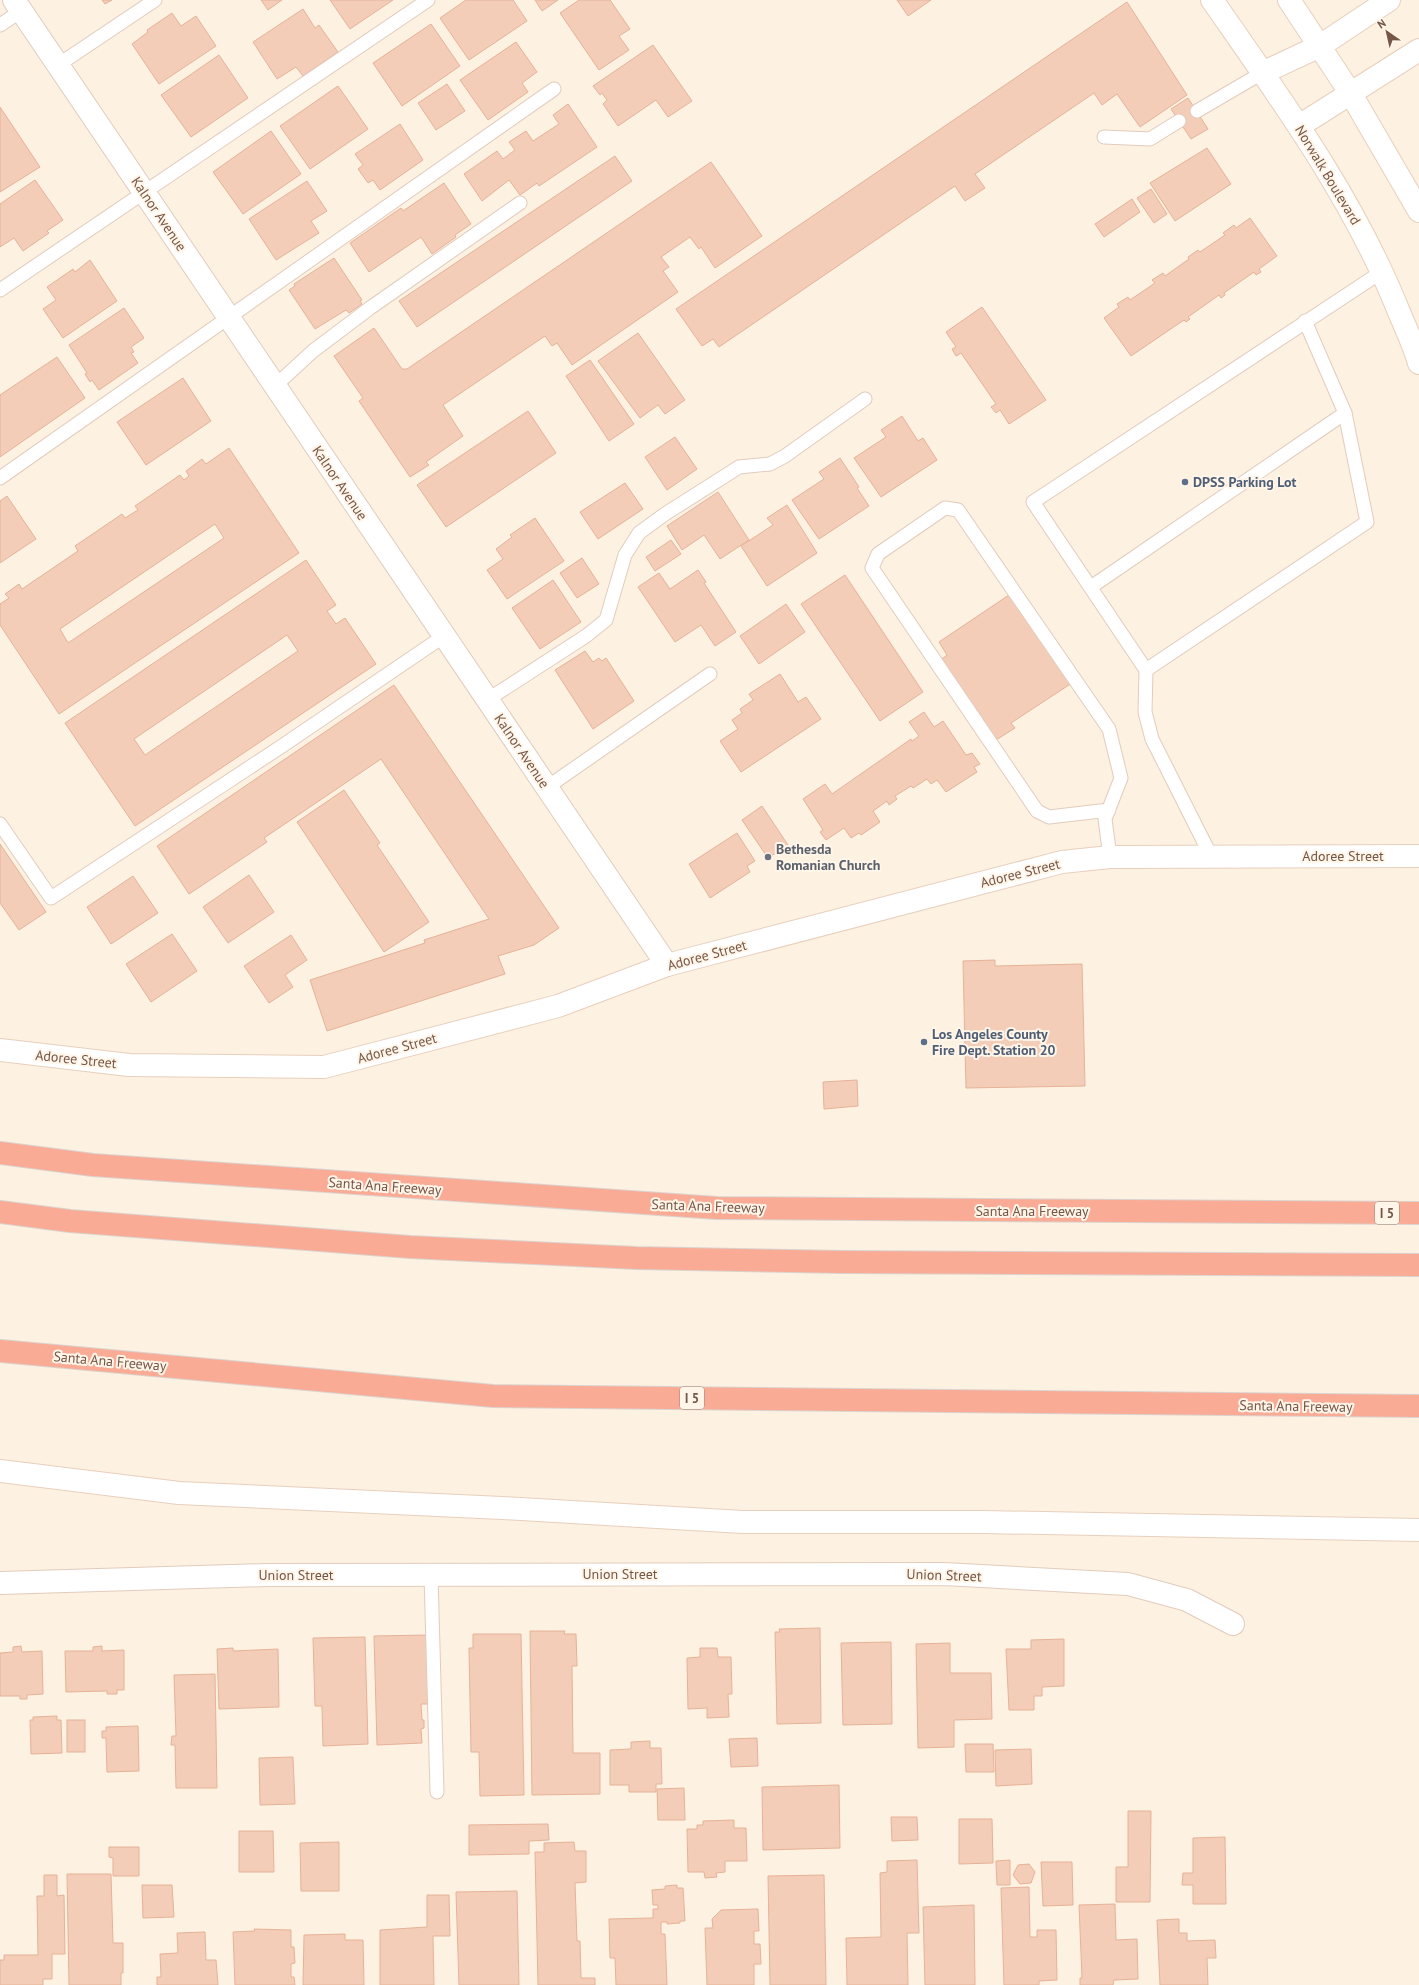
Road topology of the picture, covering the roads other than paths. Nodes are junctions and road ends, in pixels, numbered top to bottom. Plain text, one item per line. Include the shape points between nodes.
1 (155, 0) edge
2 (428, 0) edge
3 (1212, 0) edge
4 (1288, 0) edge
5 (1389, 0) edge
6 (18, 5) edge
7 (0, 25) edge
8 (1320, 46) junction
9 (1419, 50) edge
10 (58, 65) junction
11 (1262, 73) junction
12 (554, 89) dead end
13 (1351, 94) junction
14 (1197, 111) dead end
15 (1179, 121) dead end
16 (1299, 126) junction
17 (1104, 137) dead end
18 (144, 192) junction
19 (520, 203) dead end
20 (1419, 211) edge
21 (1383, 271) junction
22 (0, 290) edge
23 (229, 317) junction
24 (1305, 321) junction
25 (1419, 363) edge
26 (275, 386) junction
27 (865, 399) dead end
28 (1345, 413) junction
29 (0, 478) edge
30 (1091, 587) junction
31 (444, 636) junction
32 (1146, 670) junction
33 (710, 674) dead end
34 (487, 700) junction
35 (546, 788) junction
36 (1109, 810) junction
37 (0, 824) edge
38 (1211, 856) junction
39 (1419, 856) edge
40 (1110, 857) junction
41 (667, 965) junction
42 (0, 1050) edge
43 (0, 1153) edge
44 (0, 1212) edge
45 (1419, 1213) edge
46 (1419, 1265) edge
47 (0, 1351) edge
48 (1419, 1406) edge
49 (0, 1471) edge
50 (1419, 1530) edge
51 (431, 1575) junction
52 (0, 1583) edge
53 (1233, 1624) dead end
54 (437, 1792) dead end

1 - 10 lane
2 - 18 lane
3 - 11 main road, Norwalk Boulevard
4 - 8 main road
5 - 8 main road
6 - 7 lane
6 - 10 main road, Kalnor Avenue
8 - 11 main road
8 - 13 main road
9 - 13 main road
10 - 18 main road, Kalnor Avenue
11 - 14 lane
11 - 16 main road, Norwalk Boulevard
12 - 23 lane
13 - 16 main road
13 - 20 main road
15 - 17 lane via 1150,139
16 - 21 main road, Norwalk Boulevard via 1366,236
18 - 22 lane
18 - 23 main road, Kalnor Avenue
19 - 26 lane via 370,308 313,351
21 - 24 lane
21 - 25 main road, Norwalk Boulevard
23 - 26 main road, Kalnor Avenue
23 - 29 lane
24 - 28 lane
24 - 30 lane via 1033,502
26 - 31 main road, Kalnor Avenue
27 - 34 lane via 785,456 770,464 738,467 639,533 625,555 606,620 586,636
28 - 30 lane
28 - 32 lane via 1367,522
30 - 32 lane
31 - 34 main road, Kalnor Avenue
31 - 37 lane via 51,898
32 - 38 lane via 1145,712 1152,739
33 - 35 lane
34 - 35 main road, Kalnor Avenue
35 - 41 main road, Kalnor Avenue
36 - 36 lane via 1121,778 1109,729 958,510 945,508 878,554 872,568 1037,811 1049,817
36 - 40 lane via 1105,819
38 - 39 main road, Adoree Street
38 - 40 main road, Adoree Street
40 - 41 main road, Adoree Street via 1062,862
41 - 42 main road, Adoree Street via 558,1006 324,1067 129,1065
43 - 45 highway, Santa Ana Freeway / I 5 via 93,1165 717,1208
44 - 46 highway via 78,1222 410,1247 636,1258 851,1262
47 - 48 highway, Santa Ana Freeway / I 5 via 492,1396
49 - 50 main road via 179,1493 743,1522 982,1522
51 - 52 main road, Union Street via 267,1575
51 - 53 main road, Union Street via 944,1574 1128,1584 1187,1600
51 - 54 lane

